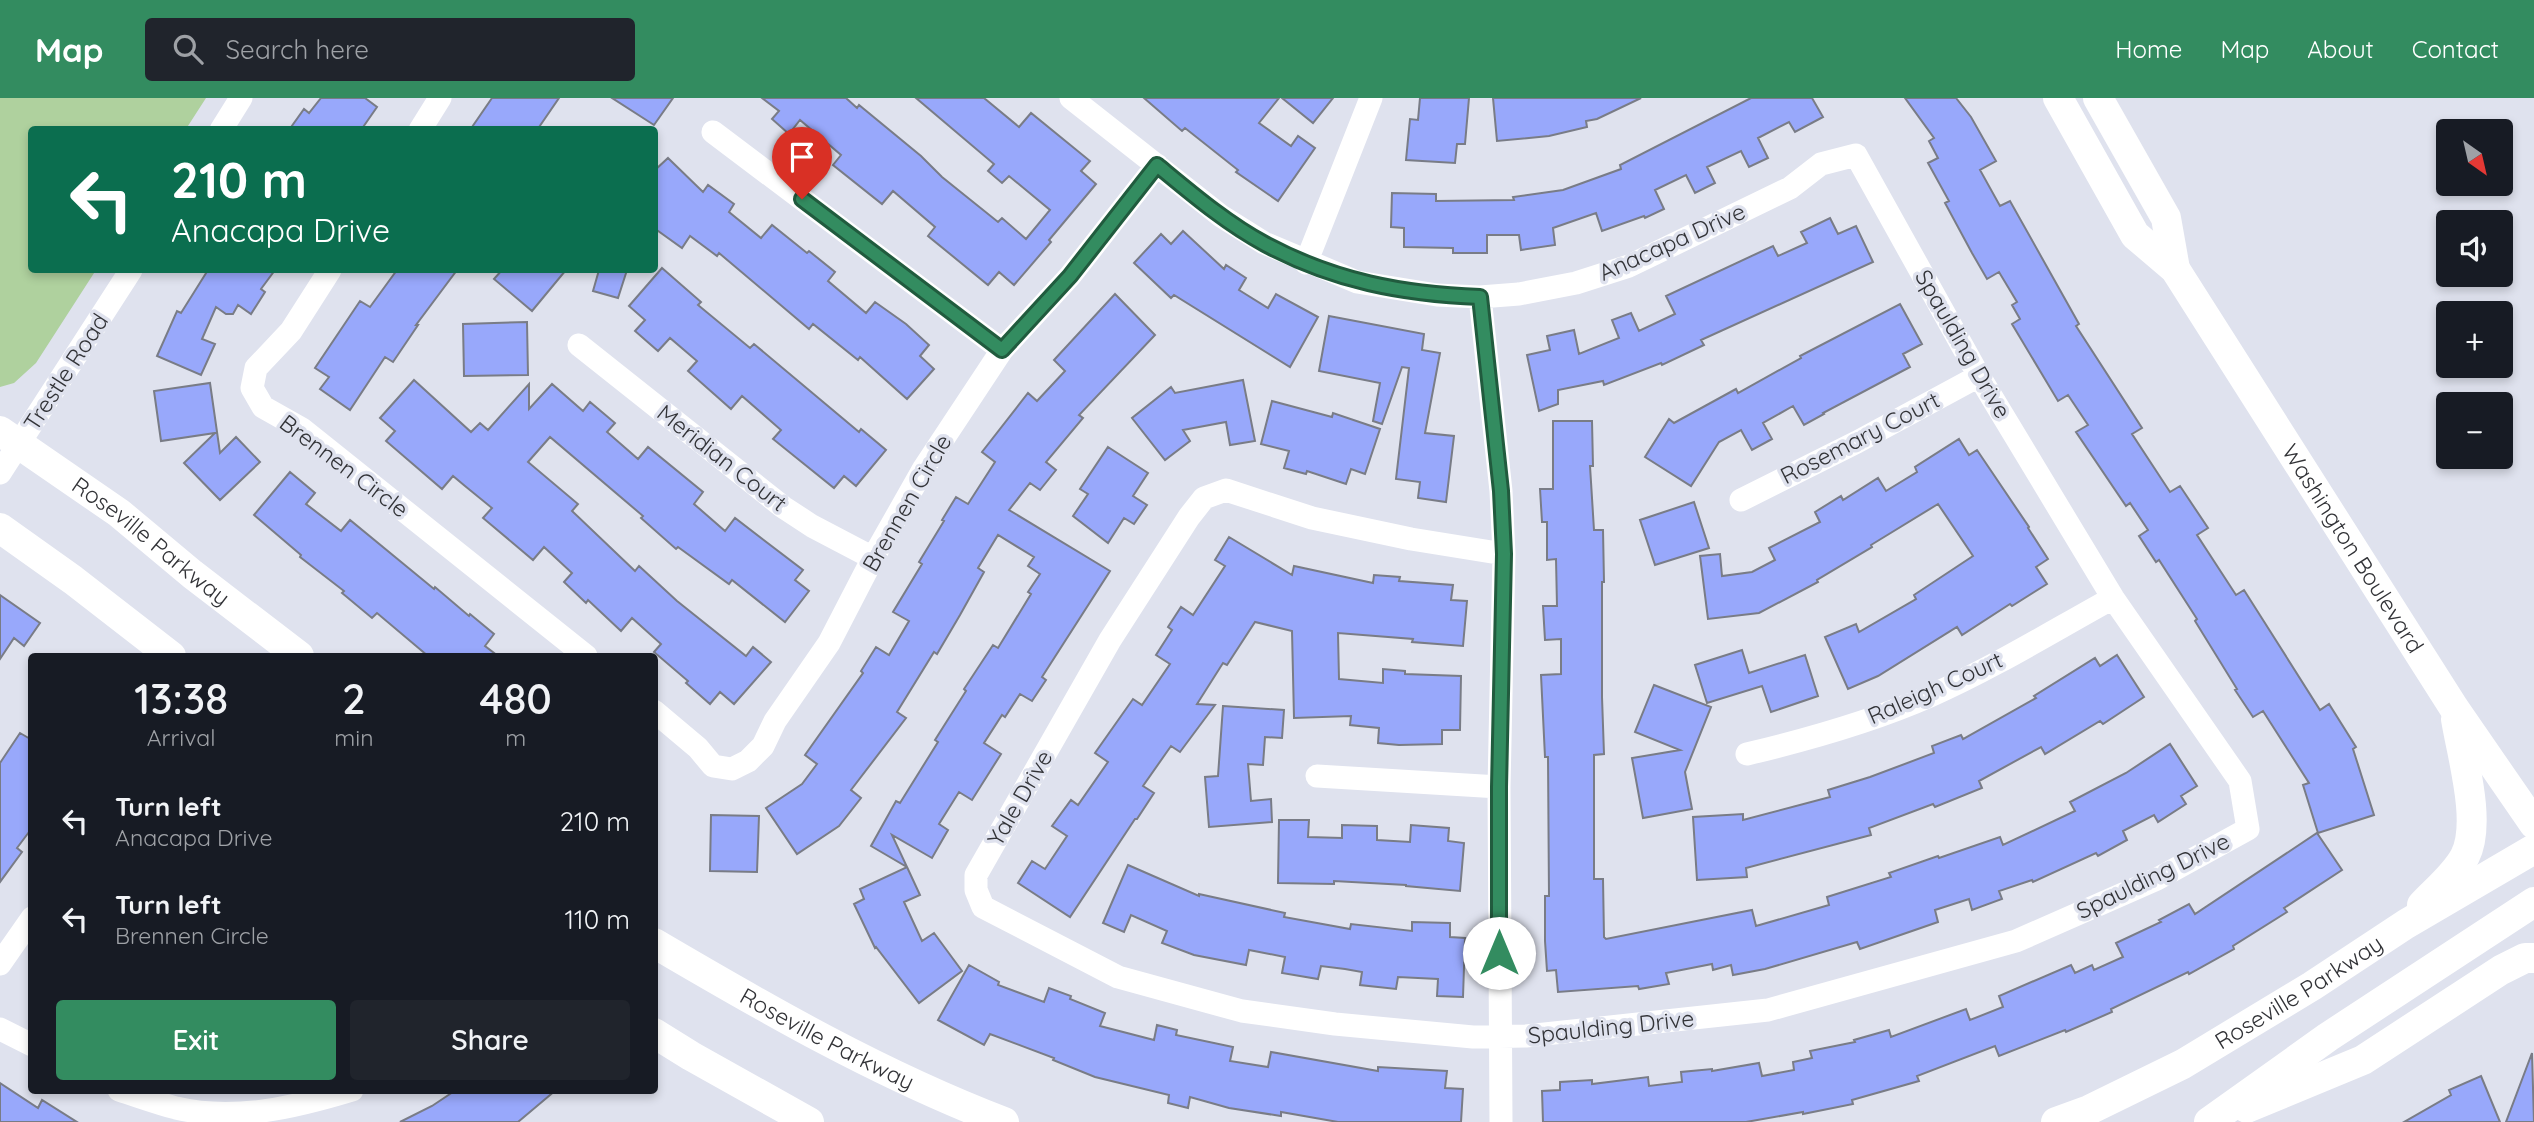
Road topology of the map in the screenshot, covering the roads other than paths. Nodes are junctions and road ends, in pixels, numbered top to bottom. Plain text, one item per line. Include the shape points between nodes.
1 (241, 98) edge
2 (440, 98) edge
3 (1071, 98) edge
4 (1371, 98) edge
5 (2058, 98) edge
6 (2098, 98) edge
7 (224, 126) edge
8 (422, 126) edge
9 (713, 132) dead end
10 (1856, 155) joint
11 (1157, 165) junction
12 (1307, 263) junction
13 (2175, 269) junction
14 (129, 273) edge
15 (328, 273) edge
16 (1480, 297) junction
17 (579, 345) dead end
18 (1002, 350) junction
19 (1979, 376) junction
20 (10, 438) edge
21 (0, 473) edge
22 (1741, 499) dead end
23 (0, 528) edge
24 (1504, 554) junction
25 (873, 558) junction
26 (2113, 597) junction
27 (167, 653) edge
28 (295, 653) edge
29 (582, 653) edge
30 (2454, 708) junction
31 (658, 714) edge
32 (1747, 754) dead end
33 (1317, 776) dead end
34 (1499, 787) junction
35 (2534, 824) edge
36 (2534, 849) edge
37 (2534, 902) edge
38 (28, 924) edge
39 (2406, 924) junction
40 (658, 945) edge
41 (2534, 958) edge
42 (0, 964) edge
43 (0, 1029) edge
44 (658, 1035) edge
45 (1499, 1037) junction
46 (28, 1043) edge
47 (132, 1094) edge
48 (324, 1094) edge
49 (809, 1122) edge
50 (1004, 1122) edge
51 (1501, 1122) edge
52 (2056, 1122) edge
53 (2210, 1122) edge

1 - 7 street
2 - 8 street
3 - 11 street, Anacapa Drive
4 - 12 street
5 - 13 main road, Washington Boulevard via 2135,235
6 - 13 main road, Washington Boulevard via 2166,218
9 - 18 street
10 - 16 street, Anacapa Drive via 1821,164 1790,188 1629,266 1576,283
10 - 19 street, Spaulding Drive
11 - 12 street, Anacapa Drive via 1221,216
11 - 18 street, Brennen Circle via 1070,276
12 - 16 street, Anacapa Drive via 1357,282 1400,291
13 - 30 main road, Washington Boulevard
14 - 20 street, Trestle Road
15 - 29 street, Brennen Circle via 291,331 256,368 252,388 263,407 302,429
16 - 24 street
17 - 25 street, Meridian Court via 783,507
18 - 25 street, Brennen Circle via 924,468
19 - 22 street, Rosemary Court
19 - 26 street, Spaulding Drive
20 - 21 street, Trestle Road
20 - 28 main road, Roseville Parkway via 119,513
23 - 27 main road
24 - 34 street
24 - 45 street, Yale Drive via 1312,518 1226,490 1204,498 1110,640 976,874 983,907 1130,981 1242,1011 1335,1024
25 - 31 street, Brennen Circle via 829,643 763,746 748,761 732,769 713,766
26 - 32 street, Raleigh Court via 1930,696 1834,733
26 - 45 street, Spaulding Drive via 2241,781 2248,829 2157,879 2016,940 1848,988 1768,1010
30 - 35 main road, Washington Boulevard
30 - 39 main road via 2473,839 2464,859
33 - 34 street
34 - 45 street
36 - 39 main road, Roseville Parkway
37 - 53 main road via 2339,1030
38 - 42 street
39 - 52 main road, Roseville Parkway via 2183,1064
40 - 50 main road, Roseville Parkway via 831,1044
41 - 53 main road via 2501,970 2363,1060
43 - 46 street
44 - 49 main road
45 - 51 street
47 - 48 street via 178,1108 231,1114 285,1108

